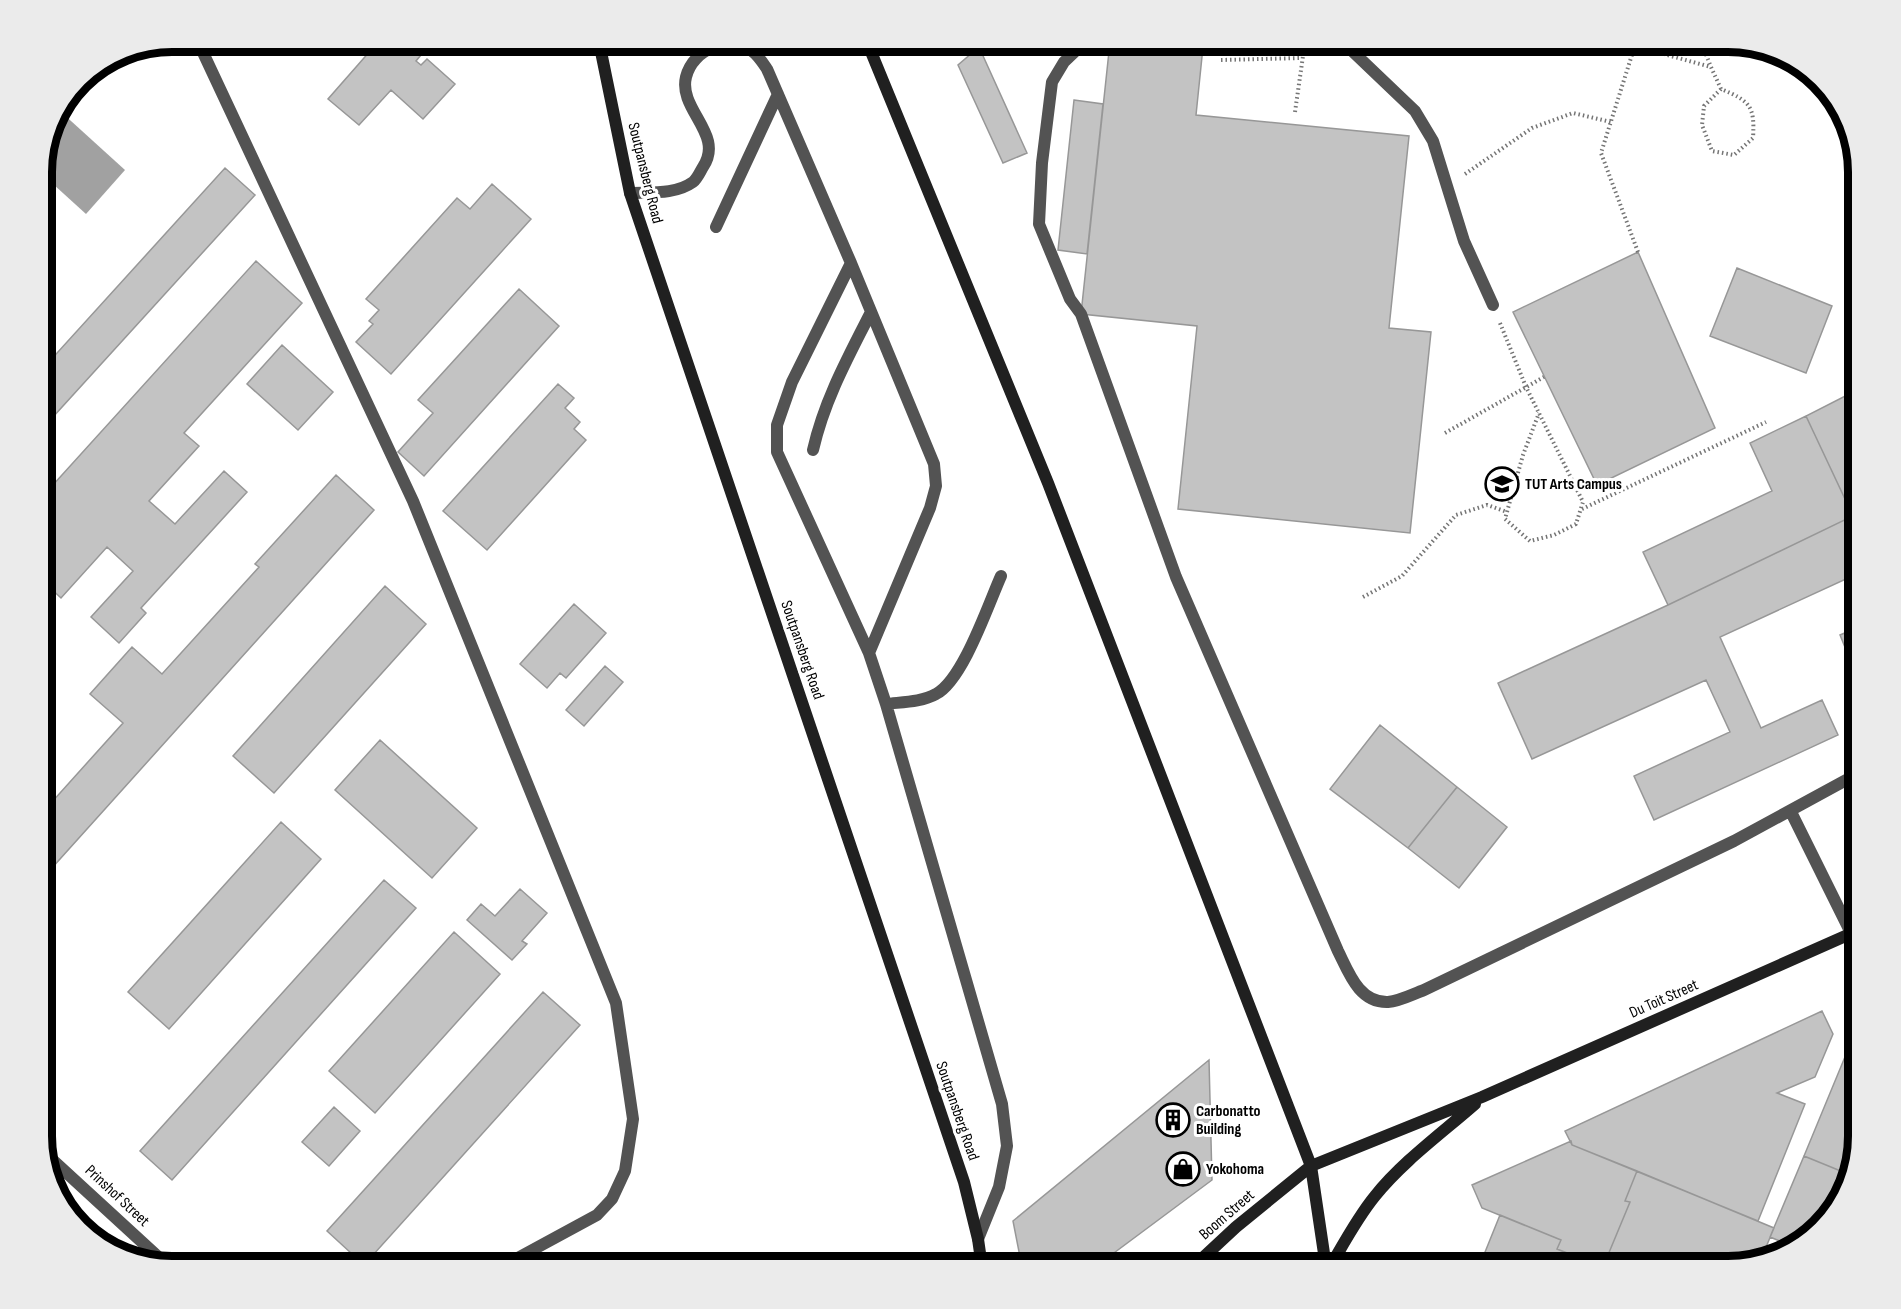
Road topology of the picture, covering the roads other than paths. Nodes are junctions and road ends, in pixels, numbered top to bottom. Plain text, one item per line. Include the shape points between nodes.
1 (203, 52) edge
2 (601, 52) edge
3 (704, 52) edge
4 (753, 52) edge
5 (871, 52) edge
6 (1074, 52) edge
7 (1353, 52) edge
8 (778, 94) junction
9 (630, 193) junction
10 (716, 227) dead end
11 (851, 263) junction
12 (1493, 305) road end
13 (872, 312) junction
14 (813, 450) dead end
15 (1001, 576) dead end
16 (869, 653) junction
17 (886, 704) junction
18 (1848, 780) edge
19 (1791, 812) junction
20 (1848, 919) edge
21 (1848, 935) edge
22 (1482, 1097) junction
23 (56, 1163) edge
24 (1311, 1166) junction
25 (978, 1239) junction
26 (155, 1255) edge
27 (521, 1256) edge
28 (980, 1256) edge
29 (1205, 1256) edge
30 (1324, 1256) edge
31 (1336, 1256) edge

1 - 27 street via 413,501 616,1003 633,1119 625,1171 612,1199 597,1215
2 - 9 main road, Soutpansberg Road
3 - 9 street via 686,77 686,95 710,144 707,161 693,182 673,191
4 - 8 street via 767,69
5 - 24 main road via 1047,483
6 - 19 street via 1052,82 1039,224 1070,299 1081,314 1180,587 1355,986 1370,997 1390,1002 1424,990
7 - 12 street via 1415,111 1433,141 1464,242
8 - 10 street
8 - 11 street
9 - 25 main road, Soutpansberg Road via 964,1182
11 - 13 street
11 - 16 street via 792,382 777,425 777,452
13 - 14 street via 832,390
13 - 16 street via 934,464 936,486
15 - 17 street via 960,668 947,685 923,699
16 - 17 street
17 - 25 street via 1002,1104 1007,1146 999,1186
18 - 19 street
19 - 20 street
21 - 22 main road, Du Toit Street
22 - 24 main road, Du Toit Street
22 - 31 main road, Du Toit Street via 1395,1174 1356,1221
23 - 26 street, Prinshof Street
24 - 29 main road, Boom Street
24 - 30 main road
25 - 28 main road, Soutpansberg Road

